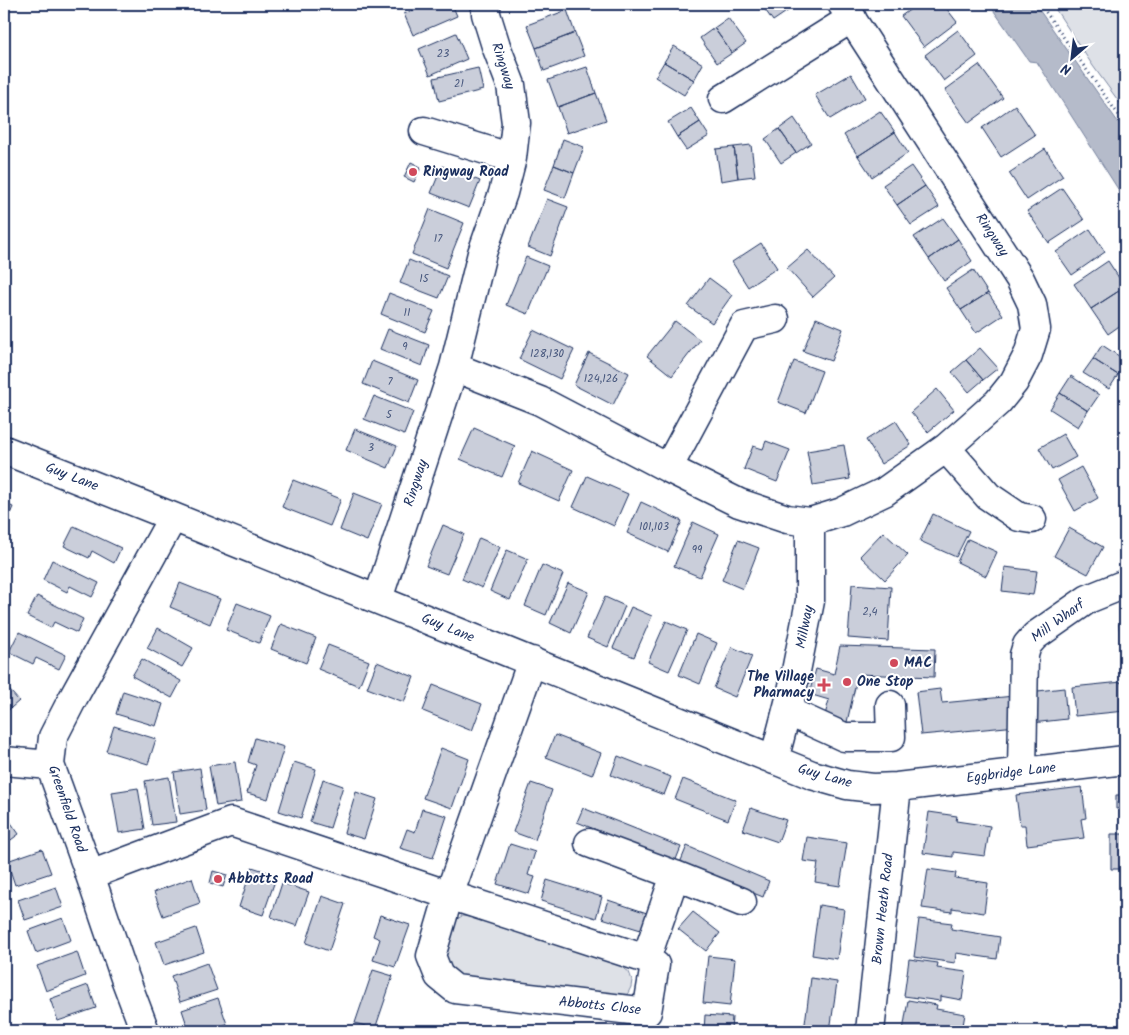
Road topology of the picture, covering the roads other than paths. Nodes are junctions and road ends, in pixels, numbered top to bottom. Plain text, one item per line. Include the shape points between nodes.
1 (486, 4) edge
2 (847, 11) edge
3 (723, 99) dead end
4 (424, 131) dead end
5 (512, 158) junction
6 (775, 320) dead end
7 (454, 367) junction
8 (946, 448) junction
9 (4, 450) edge
10 (668, 468) junction
11 (173, 516) junction
12 (1032, 519) dead end
13 (810, 522) junction
14 (1125, 584) edge
15 (378, 599) junction
16 (532, 661) junction
17 (890, 705) dead end
18 (787, 711) junction
19 (774, 760) junction
20 (1125, 760) edge
21 (4, 761) edge
22 (50, 765) junction
23 (1022, 772) junction
24 (897, 787) junction
25 (589, 843) dead end
26 (90, 875) junction
27 (675, 875) junction
28 (448, 895) junction
29 (742, 902) dead end
30 (646, 959) junction
31 (145, 1031) edge
32 (870, 1031) edge

1 - 5 street, Ringway via 486,14 511,85 516,123
2 - 3 street, Ringway
2 - 8 street, Ringway via 1020,279 1032,304 1036,329 1028,355 1014,382 998,402
4 - 5 street
5 - 7 street, Ringway via 504,193 482,253
6 - 10 street via 744,326
7 - 10 street, Ringway via 540,401
7 - 15 street, Ringway
8 - 12 street via 988,496 1019,517
8 - 13 street, Ringway via 884,492 842,512
9 - 11 street, Guy Lane
10 - 13 street, Ringway via 738,503 786,519
11 - 15 street, Guy Lane
11 - 22 street, Greenfield Road via 52,737
13 - 18 street, Millway via 810,601
14 - 23 street, Mill Wharf via 1088,599 1027,645 1024,654
15 - 16 street, Guy Lane
16 - 19 street, Guy Lane
16 - 28 street
17 - 18 street via 892,737 844,737
18 - 19 street, Millway
19 - 24 street, Guy Lane via 847,784
20 - 23 street, Eggbridge Lane
21 - 22 street
22 - 26 street, Greenfield Road
23 - 24 street, Eggbridge Lane
24 - 32 street, Brown Heath Road
25 - 27 street
26 - 28 street via 231,822
26 - 31 street, Greenfield Road
27 - 29 street
27 - 30 street
28 - 30 street
28 - 30 street, Abbotts Close via 431,956 439,976 454,989 647,1012 655,965

